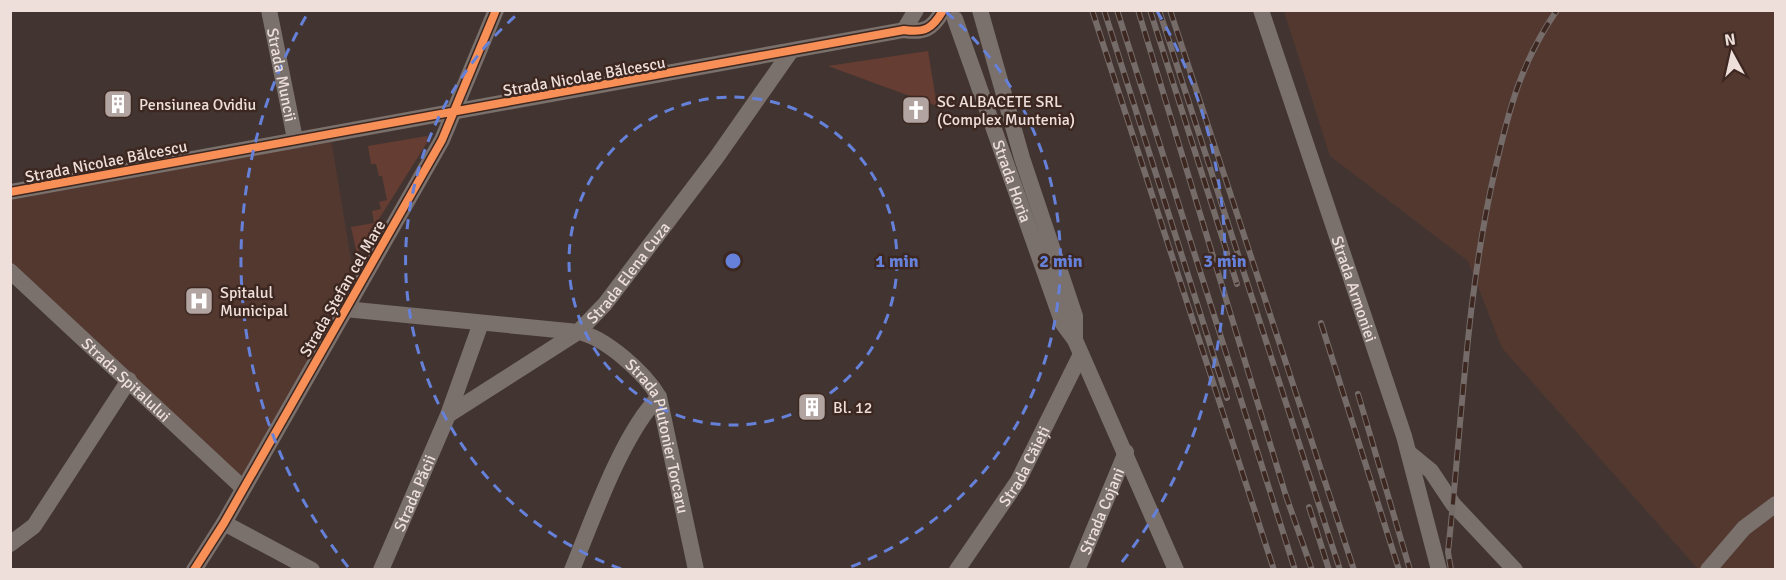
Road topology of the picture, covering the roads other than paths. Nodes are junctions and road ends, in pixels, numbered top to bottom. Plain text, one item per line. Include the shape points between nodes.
1 (269, 10) edge
2 (496, 10) edge
3 (916, 10) edge
4 (980, 10) edge
5 (1261, 10) edge
6 (946, 14) edge
7 (904, 30) junction
8 (791, 51) junction
9 (455, 114) junction
10 (295, 139) junction
11 (10, 192) edge
12 (10, 271) edge
13 (345, 309) junction
14 (481, 323) junction
15 (578, 332) junction
16 (1078, 347) junction
17 (129, 380) junction
18 (659, 397) junction
19 (448, 415) junction
20 (1126, 452) junction
21 (1409, 453) junction
22 (243, 488) junction
23 (1776, 504) edge
24 (224, 523) junction
25 (10, 544) edge
26 (194, 570) edge
27 (312, 570) edge
28 (381, 570) edge
29 (572, 570) edge
30 (696, 570) edge
31 (957, 570) edge
32 (1077, 570) edge
33 (1176, 570) edge
34 (1439, 570) edge
35 (1515, 570) edge
36 (1708, 570) edge

1 - 10 street, Strada Muncii
2 - 9 street, Strada Ștefan cel Mare
3 - 7 street
4 - 6 street via 969,18
4 - 16 street, Strada Horia via 1022,158 1075,316
5 - 21 street, Strada Armoniei
6 - 7 street, Strada Nicolae Bălcescu via 927,30
6 - 16 street, Strada Horia via 1063,324
7 - 8 street, Strada Nicolae Bălcescu
8 - 9 street, Strada Nicolae Bălcescu
8 - 15 street, Strada Elena Cuza via 695,186 605,304
9 - 10 street, Strada Nicolae Bălcescu
9 - 13 street, Strada Ștefan cel Mare
10 - 11 street, Strada Nicolae Bălcescu
12 - 17 street, Strada Spitalului
13 - 14 street, Strada Elena Cuza
13 - 22 street, Strada Ștefan cel Mare
14 - 15 street, Strada Elena Cuza
14 - 19 street, Strada Păcii
15 - 18 street, Strada Plutonier Torcaru via 592,335 611,349
15 - 19 street
16 - 20 street, Strada Horia
16 - 31 street, Strada Căieți via 1018,481
17 - 22 street, Strada Spitalului
17 - 25 street via 34,526
18 - 29 street via 630,438
18 - 30 street, Strada Plutonier Torcaru
19 - 28 street, Strada Păcii
20 - 32 street, Strada Cojani
20 - 33 street, Strada Horia
21 - 34 street, Strada Armoniei
21 - 35 street via 1431,471 1453,504
22 - 24 street, Strada Ștefan cel Mare
23 - 36 street via 1744,528
24 - 26 street, Strada Ștefan cel Mare
24 - 27 street

